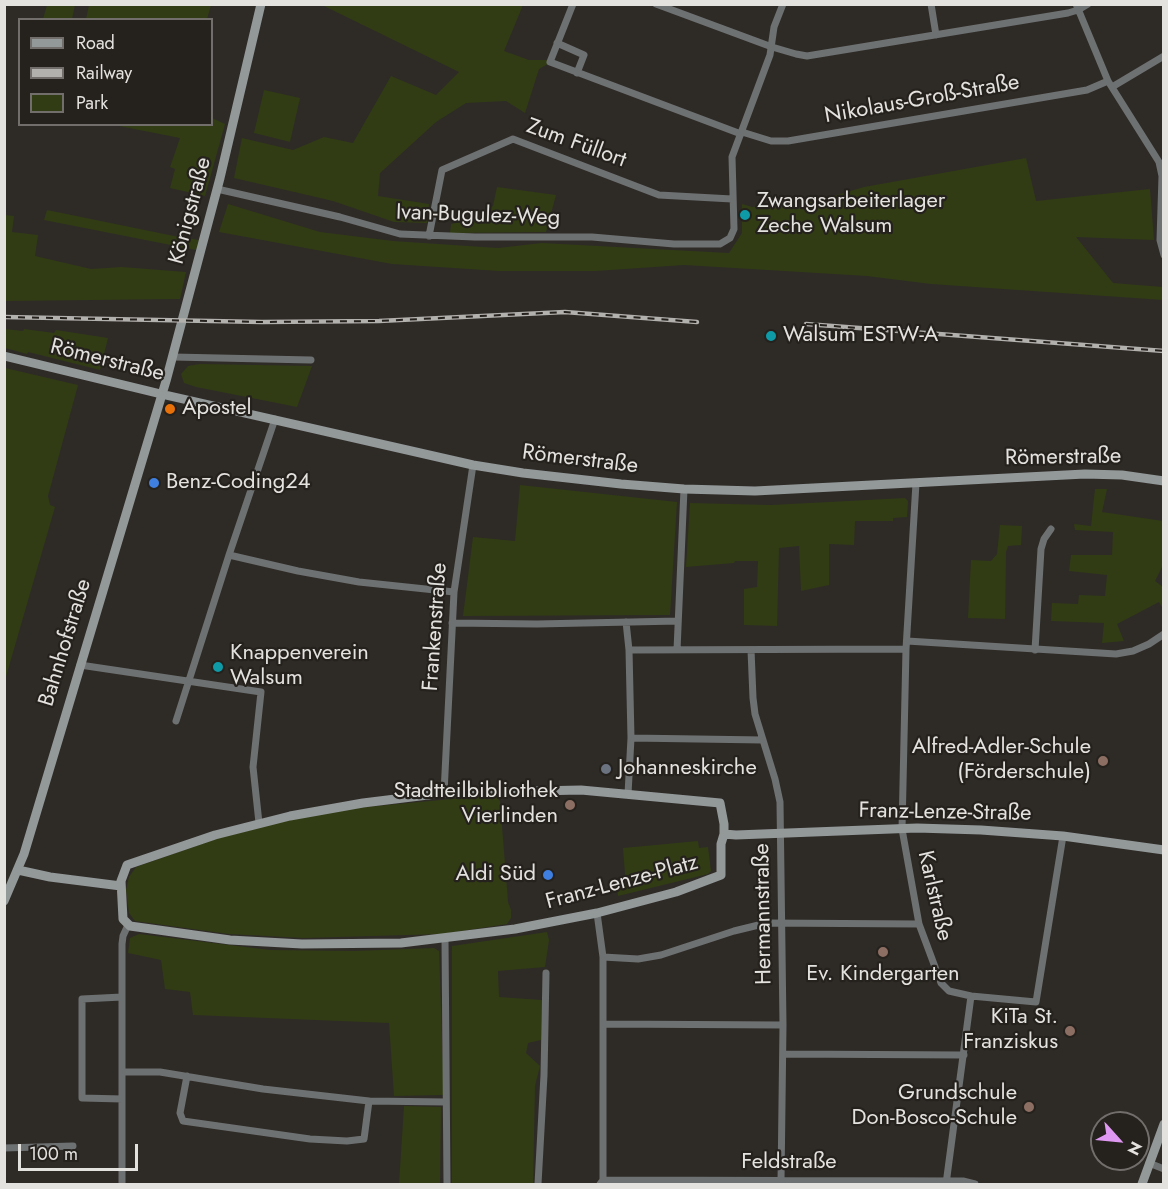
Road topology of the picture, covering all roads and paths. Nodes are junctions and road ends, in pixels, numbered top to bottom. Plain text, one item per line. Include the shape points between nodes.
1 (261, 4) edge
2 (573, 4) edge
3 (656, 4) edge
4 (783, 4) edge
5 (931, 4) edge
6 (1088, 4) edge
7 (1077, 7) edge
8 (936, 35) junction
9 (557, 43) junction
10 (772, 47) junction
11 (1164, 56) edge
12 (577, 73) junction
13 (1110, 84) junction
14 (741, 133) junction
15 (217, 189) junction
16 (732, 199) junction
17 (429, 236) junction
18 (1164, 255) edge
19 (4, 356) edge
20 (173, 357) junction
21 (311, 360) dead end
22 (161, 394) junction
23 (275, 419) junction
24 (473, 465) junction
25 (1164, 481) edge
26 (916, 483) junction
27 (684, 489) junction
28 (1051, 529) dead end
29 (229, 555) junction
30 (454, 592) junction
31 (678, 621) junction
32 (452, 622) junction
33 (626, 622) junction
34 (1164, 634) edge
35 (907, 645) junction
36 (629, 650) junction
37 (677, 650) junction
38 (751, 650) junction
39 (1035, 650) junction
40 (80, 665) junction
41 (189, 682) junction
42 (176, 721) dead end
43 (631, 738) junction
44 (763, 740) junction
45 (444, 794) junction
46 (628, 794) junction
47 (259, 823) junction
48 (902, 829) junction
49 (781, 832) junction
50 (724, 834) junction
51 (1063, 836) junction
52 (1164, 850) edge
53 (4, 874) edge
54 (16, 874) junction
55 (121, 886) junction
56 (4, 901) edge
57 (597, 913) junction
58 (782, 923) junction
59 (920, 924) junction
60 (128, 925) junction
61 (445, 939) junction
62 (603, 957) junction
63 (546, 973) dead end
64 (971, 996) junction
65 (122, 997) junction
66 (603, 1024) junction
67 (783, 1024) junction
68 (783, 1054) junction
69 (964, 1055) junction
70 (122, 1072) junction
71 (187, 1076) junction
72 (122, 1099) junction
73 (369, 1101) junction
74 (446, 1102) junction
75 (1164, 1124) edge
76 (73, 1146) dead end
77 (4, 1148) edge
78 (1150, 1160) edge
79 (1150, 1163) edge
80 (1164, 1169) edge
81 (781, 1181) junction
82 (601, 1182) edge
83 (946, 1183) edge
84 (122, 1185) edge
85 (447, 1185) edge
86 (538, 1185) edge
87 (975, 1185) edge

1 - 15 street, Königstraße
2 - 9 street
3 - 10 street
4 - 10 street via 774,27
5 - 8 street
6 - 7 street
7 - 8 street
7 - 13 street
8 - 10 street via 820,55
9 - 12 street via 584,55
9 - 12 street, Nikolaus-Groß-Straße via 550,62
10 - 14 street
11 - 13 street, Nikolaus-Groß-Straße
12 - 14 street, Nikolaus-Groß-Straße
13 - 14 street, Nikolaus-Groß-Straße via 788,141
13 - 18 street via 1159,162 1160,240
14 - 16 street via 732,157
15 - 17 street, Ivan-Bugulez-Weg via 385,231
15 - 20 street, Königstraße
16 - 17 street, Ivan-Bugulez-Weg via 734,229 730,238 720,244 592,237
16 - 17 street, Zum Füllort via 659,195 513,139 442,170
19 - 22 street, Römerstraße
20 - 21 street
20 - 22 street, Königstraße
22 - 23 street, Römerstraße
22 - 40 street, Bahnhofstraße
23 - 24 street, Römerstraße
23 - 29 street
24 - 27 street, Römerstraße
24 - 30 street, Frankenstraße
25 - 26 street, Römerstraße via 1085,474
26 - 27 street, Römerstraße via 767,491
26 - 35 street, Karlstraße
27 - 31 street
28 - 39 street via 1041,549
29 - 30 street via 359,582
29 - 41 street
30 - 32 street, Frankenstraße
31 - 33 street
31 - 37 street
32 - 33 street
32 - 45 street, Frankenstraße
33 - 36 street
34 - 39 street via 1149,644 1116,654
35 - 38 street
35 - 39 street
35 - 48 street, Karlstraße
36 - 37 street
36 - 43 street
37 - 38 street
38 - 44 street, Hermannstraße via 753,698
40 - 41 street
40 - 54 street, Bahnhofstraße
41 - 42 street
41 - 47 street via 261,692 253,767
43 - 44 street
43 - 46 street
44 - 49 street, Hermannstraße via 780,802
45 - 46 street, Franz-Lenze-Platz via 581,790
45 - 47 street, Franz-Lenze-Platz via 352,805
46 - 50 street, Franz-Lenze-Platz via 720,803
47 - 55 street, Franz-Lenze-Platz via 127,865
48 - 49 street, Franz-Lenze-Straße
48 - 51 street, Franz-Lenze-Straße
48 - 59 street, Karlstraße
49 - 50 street, Franz-Lenze-Straße
49 - 58 street, Hermannstraße
50 - 57 street, Franz-Lenze-Platz via 719,877
51 - 52 street, Franz-Lenze-Straße
51 - 64 street, Karlstraße via 1036,1002
53 - 54 street
54 - 55 street
54 - 56 street, Bahnhofstraße
55 - 60 street via 123,919
57 - 61 street, Franz-Lenze-Platz
57 - 62 street
58 - 59 street
58 - 62 street via 734,931 661,955 638,959
58 - 67 street, Hermannstraße
59 - 64 street, Karlstraße via 941,983 949,991
60 - 61 street, Franz-Lenze-Platz via 230,940 302,944
60 - 65 street via 123,936
61 - 74 street
62 - 66 street
63 - 86 street
64 - 69 street
65 - 70 street
65 - 72 street via 82,999 82,1098
66 - 67 street
66 - 82 street
67 - 68 street, Hermannstraße
68 - 69 street
68 - 81 street, Hermannstraße
69 - 83 street
70 - 71 street
70 - 72 street
71 - 73 street
71 - 73 street via 180,1113 183,1121 310,1139 364,1139
72 - 84 street
73 - 74 street
74 - 85 street
75 - 78 street
76 - 77 street
79 - 80 street
81 - 82 street, Feldstraße
81 - 83 street, Feldstraße
83 - 87 street, Feldstraße via 963,1181

